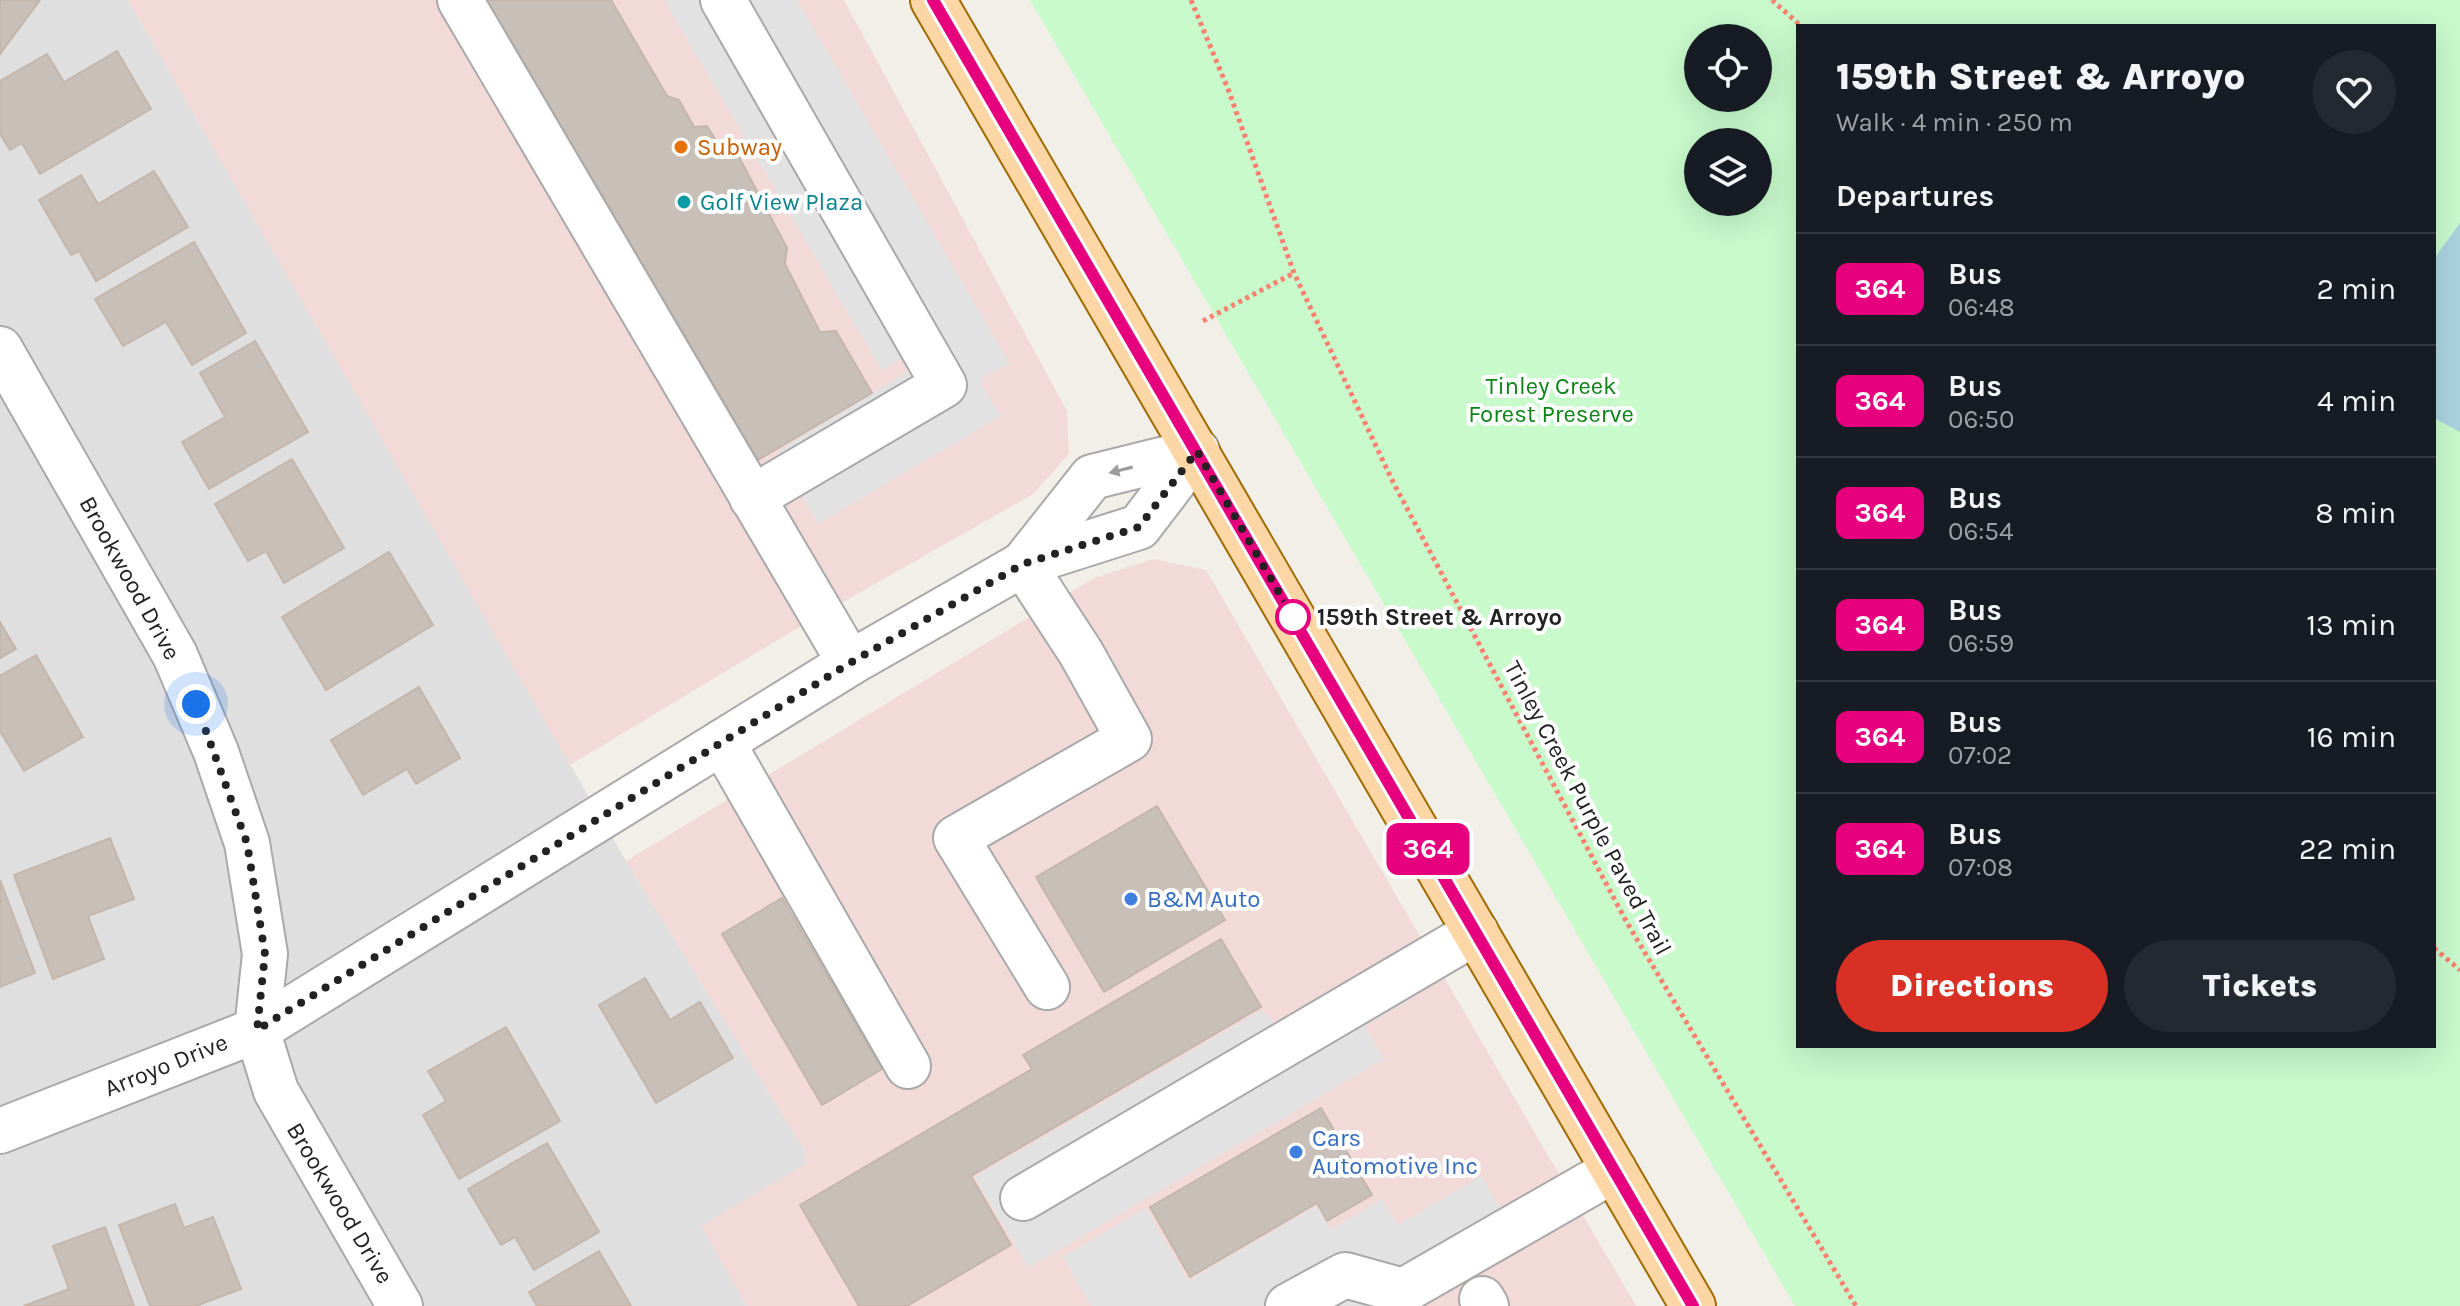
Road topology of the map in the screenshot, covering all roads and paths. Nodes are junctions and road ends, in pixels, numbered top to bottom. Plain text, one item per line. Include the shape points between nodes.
1 (460, 0) edge
2 (723, 0) edge
3 (933, 0) edge
4 (1191, 0) edge
5 (1772, 0) edge
6 (1799, 24) edge
7 (1294, 273) junction
8 (1203, 321) dead end
9 (0, 349) edge
10 (1197, 451) junction
11 (752, 498) junction
12 (1023, 564) junction
13 (850, 663) junction
14 (722, 742) junction
15 (1476, 932) junction
16 (2436, 950) edge
17 (2460, 970) edge
18 (1047, 987) dead end
19 (257, 1030) junction
20 (908, 1066) dead end
21 (0, 1131) edge
22 (1614, 1170) junction
23 (1023, 1198) dead end
24 (400, 1306) edge
25 (1288, 1306) edge
26 (1693, 1306) edge
27 (1856, 1306) edge

1 - 11 street
2 - 11 street via 944,385
3 - 10 main road
4 - 7 path, Tinley Creek Purple Paved Trail
5 - 6 path
7 - 8 path
7 - 27 path, Tinley Creek Purple Paved Trail via 1393,482 1626,921
9 - 19 street, Brookwood Drive via 175,655 216,752 247,843 261,926 265,954
10 - 12 street, Arroyo Drive via 1139,527
10 -> 12 street, Arroyo Drive via 1092,477
10 - 15 main road
11 - 13 street
12 - 13 street, Arroyo Drive
12 - 18 street via 1129,739 956,838
13 - 14 street, Arroyo Drive
14 - 19 street, Arroyo Drive
14 - 20 street
15 - 22 main road
15 - 23 street
16 - 17 path
19 - 21 street, Arroyo Drive
19 - 24 street, Brookwood Drive via 279,1099
22 - 25 street via 1403,1291 1345,1275
22 - 26 main road

